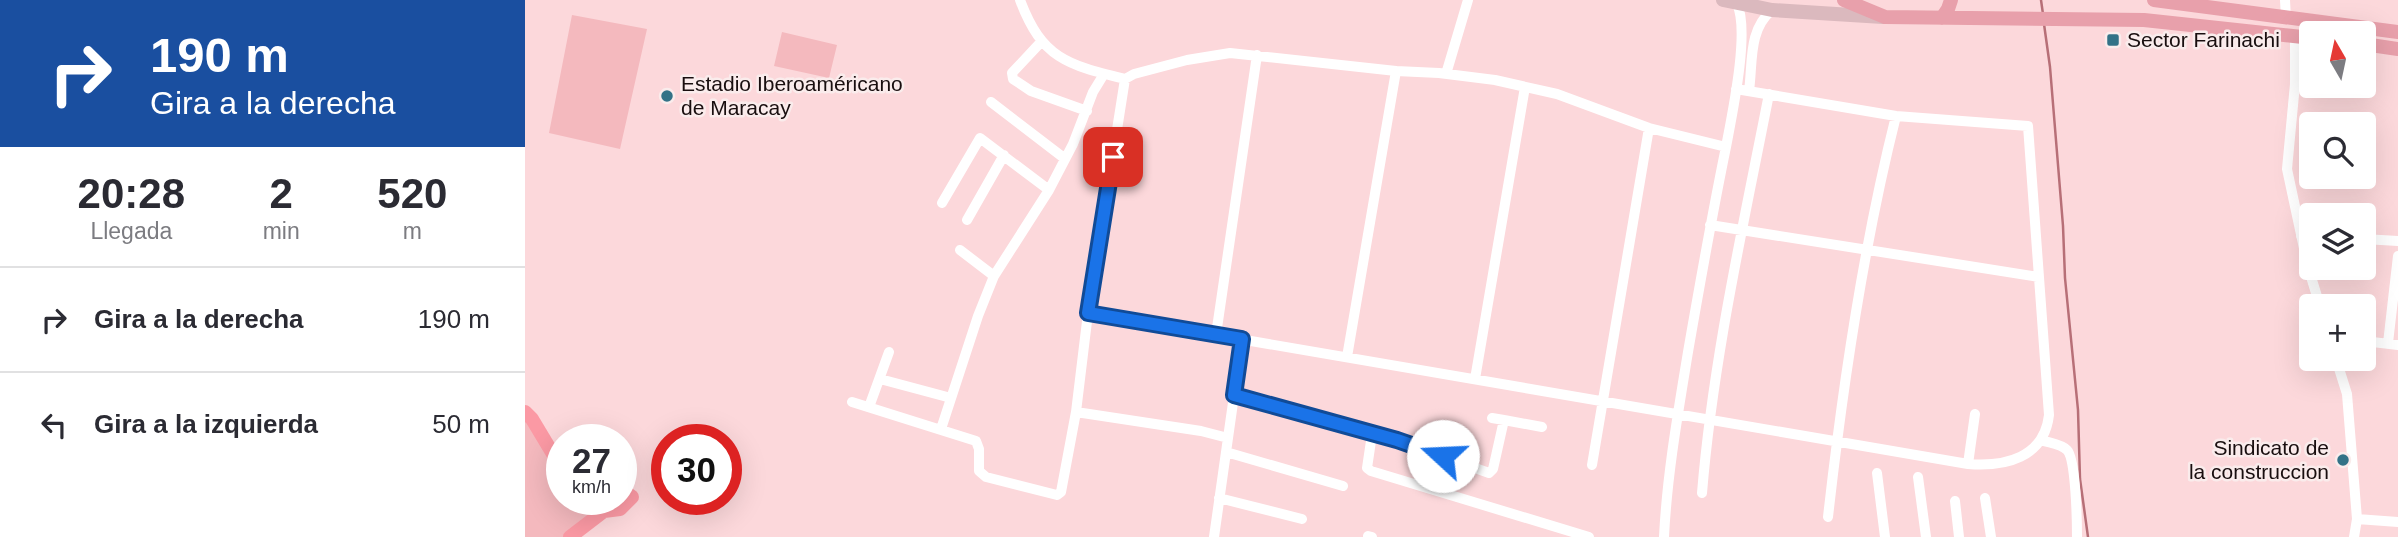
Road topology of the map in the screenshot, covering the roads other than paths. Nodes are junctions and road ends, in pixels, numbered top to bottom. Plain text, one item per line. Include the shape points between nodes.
1 (1020, 0) edge
2 (1468, 0) edge
3 (1844, 0) edge
4 (1951, 0) edge
5 (2156, 0) edge
6 (2285, 0) edge
7 (1730, 2) edge
8 (1772, 10) junction
9 (1885, 17) junction
10 (1942, 18) junction
11 (2286, 19) junction
12 (2398, 32) edge
13 (2295, 36) junction
14 (2299, 36) edge
15 (1041, 42) junction
16 (2377, 46) edge
17 (2398, 49) edge
18 (1257, 55) junction
19 (1396, 71) junction
20 (1104, 74) junction
21 (1446, 74) junction
22 (1125, 79) junction
23 (1736, 84) junction
24 (1750, 85) junction
25 (1525, 87) junction
26 (1769, 94) junction
27 (991, 102) dead end
28 (1087, 111) junction
29 (1896, 116) junction
30 (1649, 128) junction
31 (1726, 147) junction
32 (1004, 155) junction
33 (1064, 158) junction
34 (1049, 190) junction
35 (942, 203) dead end
36 (2299, 211) edge
37 (967, 220) dead end
38 (1710, 225) junction
39 (1741, 231) junction
40 (2376, 240) edge
41 (2398, 241) edge
42 (960, 250) dead end
43 (1868, 251) junction
44 (2398, 256) edge
45 (995, 276) junction
46 (2039, 277) junction
47 (1088, 313) junction
48 (1216, 335) junction
49 (1242, 339) junction
50 (2393, 344) edge
51 (889, 352) dead end
52 (1347, 357) junction
53 (2340, 371) edge
54 (880, 379) junction
55 (1475, 379) junction
56 (1234, 395) junction
57 (951, 398) junction
58 (1602, 400) junction
59 (852, 402) dead end
60 (869, 407) junction
61 (1076, 412) junction
62 (1678, 413) junction
63 (1976, 414) dead end
64 (1492, 418) dead end
65 (1708, 418) junction
66 (1504, 420) junction
67 (1542, 427) dead end
68 (941, 429) junction
69 (1374, 434) junction
70 (1228, 438) junction
71 (1836, 440) junction
72 (2041, 440) junction
73 (1226, 452) junction
74 (1968, 464) junction
75 (1592, 465) dead end
76 (1877, 473) dead end
77 (1919, 477) dead end
78 (1343, 486) dead end
79 (1702, 494) dead end
80 (1219, 498) junction
81 (1985, 498) dead end
82 (1955, 501) dead end
83 (1828, 517) dead end
84 (1302, 519) dead end
85 (2357, 519) junction
86 (2398, 522) edge
87 (1214, 537) edge
88 (1589, 537) edge
89 (1664, 537) edge
90 (1672, 537) edge
91 (1885, 537) edge
92 (1926, 537) edge
93 (1959, 537) edge
94 (1991, 537) edge
95 (2077, 537) edge
96 (2354, 537) edge

1 - 15 street
2 - 21 street
3 - 9 main road
4 - 10 main road
5 - 11 main road
6 - 11 street
7 - 8 street
7 - 23 street via 1742,18
8 - 9 street
8 - 24 street via 1756,31
9 - 10 main road
10 - 13 main road via 2144,20
11 - 12 main road
13 - 14 main road
13 - 36 street via 2287,169
15 - 20 street via 1064,61
15 - 28 street via 1012,73 1013,79 1031,91
16 - 17 main road
18 - 19 street
18 - 22 street via 1206,55
18 - 48 street
19 - 21 street
19 - 52 street
20 - 22 street
20 - 28 street
21 - 25 street
22 - 47 street
23 - 24 street
23 - 31 street
24 - 26 street
25 - 30 street
25 - 55 street
26 - 29 street
26 - 39 street
27 - 33 street
28 - 33 street
29 - 43 street
29 - 46 street via 2028,126
30 - 31 street
30 - 58 street
31 - 38 street
32 - 34 street
32 - 35 street via 980,138
32 - 37 street
33 - 34 street
34 - 45 street
38 - 39 street
38 - 62 street
39 - 43 street
39 - 65 street
40 - 41 street
42 - 45 street
43 - 46 street
43 - 71 street
44 - 50 street
45 - 57 street
46 - 72 street via 2049,415
47 - 48 street
47 - 61 street
48 - 49 street
49 - 52 street
49 - 56 street
51 - 54 street
52 - 55 street
53 - 85 street via 2347,394
54 - 57 street
54 - 60 street
55 - 58 street
56 - 69 street
56 - 70 street
57 - 68 street
58 - 62 street
58 - 75 street
59 - 60 street
60 - 68 street
61 - 68 street via 1063,488 1057,495 986,477 979,471 976,441
61 - 70 street
62 - 65 street
62 - 89 street
63 - 74 street
64 - 66 street
65 - 71 street
65 - 79 street
66 - 67 street
66 - 69 street via 1489,473
69 - 88 street via 1367,463 1371,471
70 - 73 street
71 - 74 street
71 - 83 street
72 - 74 street via 2012,461
72 - 95 street via 2069,452
73 - 78 street
73 - 80 street
76 - 91 street
77 - 92 street
80 - 84 street
80 - 87 street
81 - 94 street
82 - 93 street
85 - 86 street
85 - 96 street
89 - 90 street

